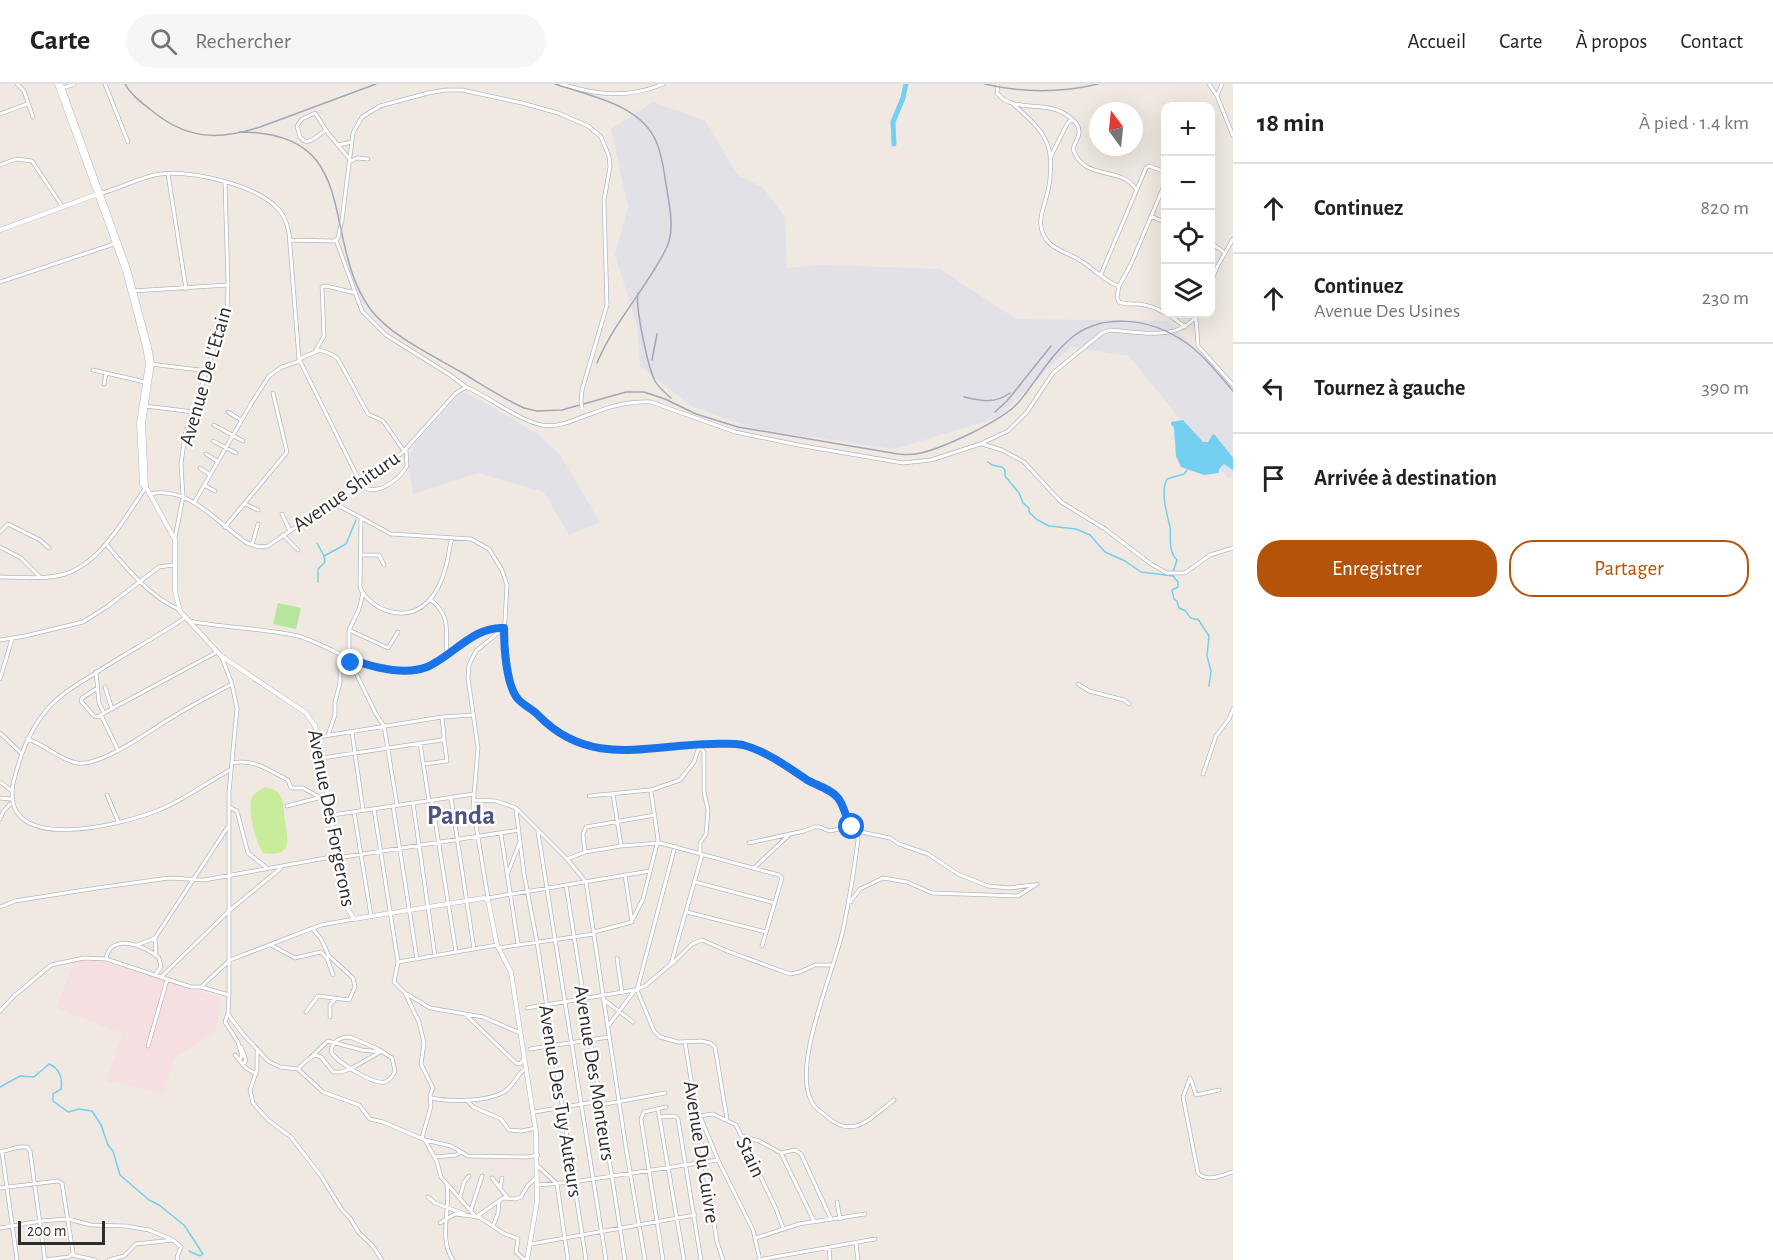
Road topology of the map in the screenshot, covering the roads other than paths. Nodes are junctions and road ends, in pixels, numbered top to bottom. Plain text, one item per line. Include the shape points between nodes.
1 (17, 84) edge
2 (74, 84) edge
3 (105, 84) edge
4 (448, 84) edge
5 (561, 84) edge
6 (646, 84) edge
7 (663, 84) edge
8 (998, 84) edge
9 (1209, 84) edge
10 (1222, 84) edge
11 (61, 85) edge
12 (446, 90) junction
13 (647, 91) junction
14 (1217, 96) junction
15 (27, 104) junction
16 (1013, 104) junction
17 (0, 114) edge
18 (33, 117) dead end
19 (1072, 119) junction
20 (326, 130) junction
21 (1233, 136) edge
22 (128, 142) dead end
23 (352, 142) junction
24 (338, 145) junction
25 (1050, 158) junction
26 (368, 159) dead end
27 (351, 161) junction
28 (0, 165) edge
29 (1161, 170) edge
30 (168, 174) junction
31 (225, 182) junction
32 (1136, 189) junction
33 (1161, 192) edge
34 (100, 194) junction
35 (62, 207) junction
36 (1150, 216) junction
37 (1161, 221) edge
38 (0, 229) edge
39 (1233, 239) edge
40 (290, 240) junction
41 (336, 240) junction
42 (117, 243) junction
43 (1215, 246) edge
44 (1225, 253) junction
45 (1101, 274) junction
46 (1215, 274) edge
47 (0, 282) edge
48 (228, 285) junction
49 (1119, 286) junction
50 (186, 289) junction
51 (132, 291) junction
52 (356, 293) junction
53 (1194, 318) edge
54 (1197, 318) edge
55 (1185, 327) junction
56 (315, 351) junction
57 (300, 360) junction
58 (150, 364) junction
59 (93, 370) dead end
60 (208, 371) junction
61 (105, 374) junction
62 (147, 383) junction
63 (104, 384) dead end
64 (1233, 385) edge
65 (466, 387) junction
66 (273, 393) dead end
67 (143, 406) junction
68 (194, 412) junction
69 (228, 412) dead end
70 (584, 416) junction
71 (241, 420) junction
72 (214, 425) dead end
73 (232, 436) junction
74 (213, 441) dead end
75 (243, 441) dead end
76 (980, 444) junction
77 (225, 449) junction
78 (405, 450) junction
79 (236, 453) dead end
80 (206, 454) dead end
81 (218, 461) junction
82 (200, 468) dead end
83 (210, 475) junction
84 (360, 483) junction
85 (204, 485) junction
86 (146, 487) junction
87 (215, 491) dead end
88 (150, 495) junction
89 (183, 497) junction
90 (332, 502) junction
91 (194, 503) junction
92 (245, 504) junction
93 (258, 510) dead end
94 (282, 514) dead end
95 (361, 519) junction
96 (258, 524) dead end
97 (225, 526) junction
98 (291, 531) junction
99 (0, 532) edge
100 (283, 535) junction
101 (452, 538) junction
102 (175, 540) junction
103 (106, 544) junction
104 (252, 545) junction
105 (0, 547) edge
106 (49, 548) dead end
107 (1233, 549) edge
108 (298, 550) dead end
109 (360, 555) junction
110 (173, 565) junction
111 (384, 565) dead end
112 (0, 577) edge
113 (40, 577) junction
114 (140, 582) junction
115 (363, 593) junction
116 (431, 600) junction
117 (180, 611) junction
118 (187, 619) junction
119 (504, 628) junction
120 (349, 630) junction
121 (398, 632) dead end
122 (12, 639) junction
123 (0, 640) edge
124 (217, 652) junction
125 (447, 655) junction
126 (221, 656) junction
127 (343, 656) junction
128 (350, 659) junction
129 (96, 672) junction
130 (0, 679) edge
131 (232, 684) junction
132 (1078, 684) dead end
133 (105, 687) dead end
134 (96, 689) junction
135 (1129, 704) dead end
136 (112, 709) junction
137 (1233, 709) edge
138 (103, 714) junction
139 (473, 715) junction
140 (442, 717) junction
141 (384, 726) junction
142 (352, 731) junction
143 (0, 733) edge
144 (328, 735) junction
145 (318, 737) junction
146 (27, 739) junction
147 (444, 739) junction
148 (420, 743) junction
149 (700, 746) junction
150 (387, 747) junction
151 (118, 750) junction
152 (355, 752) junction
153 (21, 753) junction
154 (322, 758) junction
155 (231, 763) junction
156 (424, 764) junction
157 (230, 770) junction
158 (1203, 774) dead end
159 (0, 782) edge
160 (11, 790) junction
161 (651, 790) junction
162 (474, 794) junction
163 (613, 794) junction
164 (107, 795) dead end
165 (589, 796) dead end
166 (0, 798) edge
167 (318, 798) junction
168 (451, 798) junction
169 (473, 800) junction
170 (431, 801) junction
171 (10, 802) junction
172 (329, 802) junction
173 (413, 803) junction
174 (395, 805) junction
175 (287, 806) dead end
176 (229, 807) junction
177 (516, 808) junction
178 (374, 809) junction
179 (363, 810) junction
180 (354, 812) junction
181 (332, 815) junction
182 (655, 815) junction
183 (0, 819) edge
184 (118, 821) junction
185 (617, 821) junction
186 (228, 827) junction
187 (852, 827) junction
188 (538, 830) junction
189 (519, 831) junction
190 (856, 831) dead end
191 (790, 833) junction
192 (501, 834) junction
193 (478, 836) junction
194 (458, 839) junction
195 (521, 840) junction
196 (439, 842) junction
197 (657, 843) junction
198 (750, 843) dead end
199 (419, 845) junction
200 (621, 846) junction
201 (675, 846) junction
202 (398, 849) junction
203 (379, 852) junction
204 (585, 852) junction
205 (701, 854) junction
206 (361, 855) junction
207 (337, 857) junction
208 (567, 859) junction
209 (282, 867) junction
210 (754, 867) junction
211 (268, 869) junction
212 (650, 871) junction
213 (625, 874) junction
214 (228, 876) junction
215 (507, 876) junction
216 (192, 880) junction
217 (586, 882) junction
218 (694, 882) junction
219 (566, 885) junction
220 (547, 888) junction
221 (527, 892) junction
222 (510, 895) junction
223 (488, 898) junction
224 (468, 900) junction
225 (448, 903) junction
226 (775, 903) junction
227 (849, 905) junction
228 (429, 907) junction
229 (0, 908) edge
230 (230, 910) junction
231 (408, 910) junction
232 (687, 912) junction
233 (389, 913) junction
234 (371, 916) junction
235 (354, 919) junction
236 (633, 919) junction
237 (313, 929) junction
238 (766, 932) junction
239 (594, 933) junction
240 (575, 936) junction
241 (155, 938) junction
242 (556, 939) junction
243 (537, 942) junction
244 (518, 944) junction
245 (137, 945) junction
246 (271, 945) junction
247 (762, 945) dead end
248 (497, 947) junction
249 (474, 949) junction
250 (456, 952) junction
251 (156, 955) junction
252 (435, 956) junction
253 (616, 958) dead end
254 (106, 959) junction
255 (230, 960) junction
256 (417, 960) junction
257 (398, 962) junction
258 (671, 964) junction
259 (833, 965) junction
260 (155, 975) junction
261 (333, 975) dead end
262 (161, 977) junction
263 (167, 980) junction
264 (201, 987) junction
265 (636, 990) junction
266 (405, 993) junction
267 (622, 993) junction
268 (229, 995) junction
269 (336, 998) junction
270 (603, 998) junction
271 (584, 999) junction
272 (565, 1001) junction
273 (546, 1005) junction
274 (527, 1008) dead end
275 (0, 1011) edge
276 (618, 1011) junction
277 (306, 1012) dead end
278 (228, 1013) junction
279 (465, 1014) junction
280 (330, 1017) dead end
281 (633, 1022) dead end
282 (608, 1026) junction
283 (520, 1033) junction
284 (609, 1037) junction
285 (590, 1040) junction
286 (572, 1042) junction
287 (685, 1042) junction
288 (333, 1043) junction
289 (240, 1045) junction
290 (552, 1045) junction
291 (148, 1046) dead end
292 (530, 1048) dead end
293 (256, 1050) junction
294 (382, 1051) junction
295 (235, 1055) dead end
296 (309, 1058) junction
297 (524, 1059) junction
298 (239, 1060) junction
299 (243, 1065) junction
300 (352, 1068) junction
301 (526, 1068) junction
302 (298, 1069) junction
303 (256, 1074) junction
304 (1219, 1090) dead end
305 (665, 1094) dead end
306 (432, 1098) junction
307 (467, 1100) junction
308 (894, 1100) dead end
309 (619, 1102) junction
310 (600, 1103) junction
311 (582, 1104) junction
312 (666, 1107) dead end
313 (562, 1108) junction
314 (658, 1109) junction
315 (534, 1112) junction
316 (698, 1116) junction
317 (659, 1117) junction
318 (727, 1119) junction
319 (536, 1128) junction
320 (741, 1136) junction
321 (423, 1139) junction
322 (1, 1152) edge
323 (460, 1153) junction
324 (781, 1153) junction
325 (538, 1155) junction
326 (435, 1157) junction
327 (718, 1160) junction
328 (704, 1162) junction
329 (686, 1165) junction
330 (538, 1166) junction
331 (668, 1168) junction
332 (649, 1171) junction
333 (1233, 1172) edge
334 (630, 1173) junction
335 (469, 1176) dead end
336 (482, 1176) dead end
337 (611, 1176) junction
338 (492, 1178) dead end
339 (502, 1178) dead end
340 (538, 1178) junction
341 (594, 1179) junction
342 (573, 1182) junction
343 (36, 1184) junction
344 (447, 1184) junction
345 (557, 1184) junction
346 (538, 1185) junction
347 (8, 1187) junction
348 (0, 1188) edge
349 (500, 1188) junction
350 (428, 1197) dead end
351 (460, 1197) junction
352 (507, 1197) junction
353 (499, 1201) junction
354 (837, 1202) dead end
355 (449, 1207) junction
356 (471, 1210) junction
357 (865, 1214) dead end
358 (695, 1215) junction
359 (469, 1216) junction
360 (476, 1217) junction
361 (448, 1218) junction
362 (677, 1218) junction
363 (68, 1219) junction
364 (840, 1219) junction
365 (831, 1220) junction
366 (41, 1221) junction
367 (657, 1221) junction
368 (814, 1221) junction
369 (440, 1223) dead end
370 (13, 1225) junction
371 (639, 1225) junction
372 (493, 1226) junction
373 (0, 1228) edge
374 (783, 1228) junction
375 (620, 1229) junction
376 (600, 1231) junction
377 (582, 1234) junction
378 (565, 1237) junction
379 (756, 1238) junction
380 (875, 1239) dead end
381 (173, 1240) junction
382 (531, 1244) junction
383 (856, 1244) junction
384 (829, 1248) junction
385 (801, 1253) junction
386 (72, 1255) junction
387 (379, 1255) junction
388 (782, 1258) edge
389 (17, 1260) edge
390 (45, 1260) edge
391 (95, 1260) edge
392 (109, 1260) edge
393 (178, 1260) edge
394 (374, 1260) edge
395 (382, 1260) edge
396 (453, 1260) edge
397 (526, 1260) edge
398 (568, 1260) edge
399 (586, 1260) edge
400 (606, 1260) edge
401 (625, 1260) edge
402 (645, 1260) edge
403 (663, 1260) edge
404 (684, 1260) edge
405 (701, 1260) edge
406 (723, 1260) edge
407 (759, 1260) edge
408 (802, 1260) edge
409 (830, 1260) edge
410 (858, 1260) edge

1 - 15 street via 24,91
2 - 11 street
3 - 22 street
4 - 12 street
5 - 13 street via 590,93
6 - 13 street
7 - 13 street
8 - 16 street via 997,93
9 - 14 street
10 - 14 street
11 - 34 street
12 - 23 street via 380,106 362,117
12 - 70 street, bridge via 492,96 558,113 588,126 606,145 610,167 604,200 608,305 582,390
14 - 21 street
15 - 17 street
15 - 18 street
16 - 19 street via 1049,106
16 - 25 street via 1043,136
19 - 25 street
19 - 32 street via 1079,127 1073,149 1084,167 1125,178
20 - 20 street via 315,112 297,126 306,142
20 - 24 street
23 - 24 street
23 - 27 street
24 - 27 street
25 - 45 street via 1049,189 1040,220 1045,238
26 - 27 street
27 - 41 street
28 - 35 street via 16,159 32,161
29 - 32 street via 1148,166
30 - 31 street via 197,175
30 - 34 street
30 - 50 street
31 - 40 street via 274,205 286,220
31 - 48 street, Avenue De L'Etain
32 - 45 street
33 - 36 street
34 - 35 street
34 - 42 street
35 - 38 street
36 - 37 street
36 - 49 street
39 - 44 street
40 - 41 street
40 - 57 street
41 - 52 street
42 - 47 street
42 - 51 street
43 - 44 street
44 - 46 street
45 - 49 street
48 - 50 street
48 - 60 street, Avenue De L'Etain via 227,311
49 - 55 street via 1119,302 1160,311
50 - 51 street
51 - 58 street
52 - 56 street via 322,287 324,336
52 - 65 street via 362,311 386,335
53 - 55 street
54 - 64 street via 1198,346
55 - 76 street via 1164,333 1102,333 1053,373 1016,425
56 - 57 street
56 - 78 street via 338,359 368,414 383,421
57 - 71 street via 271,374
57 - 84 street
58 - 60 street
58 - 62 street
59 - 61 street
60 - 68 street, Avenue De L'Etain
61 - 62 street
61 - 63 street
62 - 67 street
65 - 70 street via 543,425 562,425
65 - 78 street, Avenue Shituru via 456,393
66 - 92 street via 288,452
67 - 68 street
67 - 86 street via 139,423 142,484
68 - 89 street, Avenue De L'Etain via 182,450
69 - 71 street
70 - 76 street via 623,403 651,402 742,434 903,463 944,457
71 - 73 street
72 - 73 street
73 - 75 street
73 - 77 street
74 - 77 street
76 - 107 street via 1024,462 1061,502 1167,573 1185,573 1210,555
77 - 79 street
77 - 81 street
78 - 84 street, Avenue Shituru
78 - 84 street via 407,466 398,478 375,491
80 - 81 street
81 - 83 street
82 - 83 street
83 - 85 street
84 - 90 street, Avenue Shituru
85 - 87 street
85 - 91 street
86 - 88 street
86 - 103 street
88 - 89 street via 168,493
88 - 102 street
89 - 91 street
89 - 102 street, Avenue De L'Etain
90 - 95 street
90 - 98 street, Avenue Shituru
91 - 97 street
92 - 93 street
92 - 97 street
94 - 98 street
95 - 101 street via 391,534
95 - 109 street
96 - 104 street
97 - 104 street
98 - 100 street, Avenue Shituru
99 - 106 street via 8,524
100 - 104 street, Avenue Shituru via 268,546
100 - 108 street
101 - 116 street via 445,569
101 - 119 street via 478,541 495,556 506,577
102 - 110 street
103 - 113 street via 77,568
103 - 114 street
105 - 113 street via 21,558
109 - 111 street via 379,555
109 - 115 street via 359,584
110 - 114 street via 161,565
110 - 117 street
112 - 113 street
114 - 117 street
114 - 122 street via 83,622
115 - 116 street via 383,609 398,613 414,611
115 - 120 street
116 - 125 street via 446,620
117 - 118 street, Avenue Des Forgerons
118 - 124 street, Avenue Des Forgerons
118 - 127 street via 217,627 298,636
118 - 129 street
119 - 125 street via 478,633
119 - 139 street via 479,648 470,666
119 - 149 street via 513,693 558,732 582,745 623,751
120 - 121 street via 388,648
120 - 128 street
122 - 123 street
122 - 130 street
124 - 126 street, Avenue Des Forgerons
124 - 136 street
125 - 128 street via 423,668 405,670
126 - 131 street
126 - 145 street, Avenue Des Forgerons via 306,713
127 - 128 street
127 - 144 street
128 - 141 street
129 - 134 street
129 - 146 street via 55,701
131 - 151 street
131 - 155 street via 237,709
132 - 135 street
133 - 136 street
134 - 138 street
134 - 138 street via 80,700 94,716
136 - 138 street
137 - 158 street via 1216,736
138 - 151 street
139 - 140 street
139 - 162 street via 478,748
140 - 141 street
140 - 147 street
141 - 142 street
141 - 150 street
142 - 144 street
142 - 152 street
143 - 153 street
144 - 145 street
145 - 154 street, Avenue Des Forgerons
146 - 151 street via 77,763
146 - 153 street
147 - 148 street
147 - 156 street via 447,761
148 - 150 street
148 - 156 street
149 - 161 street via 680,780
149 - 187 street via 743,745 781,763 836,796
149 - 205 street via 704,752 708,810
150 - 152 street
150 - 174 street
152 - 154 street
152 - 179 street
153 - 160 street
154 - 172 street, Avenue Des Forgerons
155 - 157 street
155 - 167 street via 258,764 288,780 291,788 303,788
156 - 170 street
157 - 176 street
157 - 184 street via 158,811
159 - 160 street
160 - 171 street
161 - 163 street
161 - 182 street
162 - 168 street
162 - 169 street
163 - 165 street
163 - 185 street
164 - 184 street
166 - 171 street
167 - 172 street
167 - 175 street
168 - 170 street
168 - 194 street
169 - 177 street via 495,801
169 - 193 street
170 - 173 street
170 - 196 street
171 - 183 street
171 - 184 street via 20,819 52,830
172 - 181 street, Avenue Des Forgerons
173 - 174 street
173 - 199 street
174 - 178 street
174 - 202 street
176 - 186 street
176 - 211 street via 237,811 248,853
177 - 188 street
177 - 189 street, Avenue Des Tuy Auteurs
178 - 179 street
178 - 203 street
179 - 180 street
180 - 181 street
180 - 206 street
181 - 207 street, Avenue Des Forgerons
182 - 185 street
182 - 197 street
185 - 200 street
185 - 204 street via 586,827
186 - 214 street
186 - 216 street
187 - 191 street via 830,831 817,826
187 - 227 street via 858,840
188 - 208 street
188 - 220 street
189 - 192 street
189 - 195 street, Avenue Des Tuy Auteurs
190 - 227 street via 890,838 988,886 1037,884 1018,896 943,894 883,878 860,889
191 - 198 street
191 - 210 street
192 - 193 street
192 - 215 street
193 - 194 street
193 - 223 street
194 - 196 street
194 - 224 street
195 - 215 street
195 - 221 street, Avenue Des Tuy Auteurs
196 - 199 street
196 - 225 street
197 - 200 street
197 - 201 street
197 - 212 street
199 - 202 street
199 - 228 street
200 - 204 street
201 - 205 street
201 - 265 street
202 - 203 street
202 - 231 street
203 - 206 street
203 - 233 street
204 - 208 street
205 - 210 street
205 - 218 street
206 - 207 street
206 - 234 street
207 - 209 street
207 - 235 street, Avenue Des Forgerons via 345,904
208 - 217 street
209 - 211 street
209 - 230 street
210 - 226 street via 781,877
211 - 214 street
212 - 213 street
212 - 236 street
213 - 217 street
213 - 236 street
214 - 216 street
214 - 230 street
215 - 222 street
216 - 229 street via 153,879 15,901
216 - 241 street
217 - 219 street
217 - 239 street
218 - 226 street
218 - 232 street
219 - 220 street
219 - 240 street, Avenue Des Monteurs
220 - 221 street
220 - 242 street
221 - 222 street
221 - 243 street, Avenue Des Tuy Auteurs
222 - 223 street
222 - 244 street
223 - 224 street
223 - 248 street
224 - 225 street
224 - 249 street
225 - 228 street
225 - 250 street
226 - 238 street
227 - 259 street
228 - 231 street
228 - 252 street
230 - 255 street
230 - 262 street
231 - 233 street
231 - 256 street
232 - 238 street
232 - 258 street
233 - 234 street
233 - 257 street
234 - 235 street
235 - 237 street
236 - 239 street via 629,924
237 - 246 street
237 - 269 street via 329,956 354,980 350,999
238 - 247 street
239 - 240 street
239 - 270 street
240 - 242 street
240 - 271 street, Avenue Des Monteurs
241 - 245 street
241 - 251 street
242 - 243 street
242 - 272 street
243 - 244 street
243 - 273 street, Avenue Des Tuy Auteurs
244 - 248 street
245 - 251 street
245 - 254 street via 115,944
246 - 255 street
246 - 261 street via 295,958 321,952
248 - 249 street
248 - 283 street via 511,972
249 - 250 street
250 - 252 street
251 - 260 street via 161,967
252 - 256 street
253 - 267 street
254 - 260 street
254 - 275 street via 54,963
255 - 264 street
255 - 268 street
256 - 257 street
257 - 266 street via 394,982
258 - 259 street via 702,940 790,974 815,965
258 - 265 street
259 - 308 street via 807,1061 810,1101 831,1122 841,1126 862,1125
260 - 262 street
262 - 263 street
263 - 264 street
263 - 291 street
264 - 268 street
265 - 267 street
265 - 276 street
265 - 287 street via 657,1034 667,1040
266 - 279 street via 430,1008
266 - 306 street via 423,1036 422,1064 433,1088
267 - 270 street
268 - 278 street
269 - 277 street via 317,996
269 - 280 street via 330,1005
270 - 271 street
270 - 276 street
270 - 282 street
271 - 272 street
271 - 285 street, Avenue Des Monteurs
272 - 273 street
272 - 286 street
273 - 274 street
273 - 290 street, Avenue Des Tuy Auteurs
276 - 281 street
276 - 282 street
278 - 289 street via 226,1024
278 - 293 street
279 - 283 street via 483,1017
279 - 297 street via 516,1064
282 - 284 street
283 - 297 street
284 - 285 street
284 - 309 street
285 - 286 street
285 - 310 street, Avenue Des Monteurs
286 - 290 street
286 - 311 street
287 - 316 street, Avenue Du Cuivre
287 - 318 street via 701,1041 715,1047
288 - 294 street
288 - 294 street via 350,1037
288 - 296 street via 326,1042
288 - 300 street via 332,1056
289 - 298 street
289 - 299 street via 246,1060
290 - 292 street
290 - 313 street, Avenue Des Tuy Auteurs
293 - 302 street via 272,1064
293 - 303 street
294 - 300 street
294 - 300 street via 395,1064 388,1081 378,1082
295 - 298 street
296 - 300 street via 318,1056 335,1073
296 - 302 street
297 - 301 street
298 - 299 street
299 - 303 street
301 - 307 street via 505,1092
301 - 315 street
302 - 321 street via 323,1092 359,1105 370,1119
303 - 387 street via 250,1090 255,1107 291,1137
304 - 333 street via 1196,1095 1190,1078 1183,1097 1199,1176 1210,1178
305 - 309 street
306 - 307 street
306 - 321 street
307 - 319 street via 473,1107 501,1119 509,1130
309 - 310 street
309 - 334 street
310 - 311 street
310 - 337 street, Avenue Des Monteurs
311 - 313 street
311 - 341 street
312 - 314 street
313 - 315 street
313 - 342 street, Avenue Des Tuy Auteurs
314 - 317 street
314 - 332 street via 644,1112 641,1119
315 - 319 street
316 - 318 street, Stain via 713,1114
316 - 327 street
316 - 328 street, Avenue Du Cuivre
317 - 329 street via 678,1119
317 - 331 street
318 - 320 street, Stain via 736,1125
319 - 325 street
320 - 324 street
320 - 374 street, Stain
321 - 323 street via 451,1146
321 - 326 street
322 - 343 street via 29,1148
322 - 347 street
323 - 325 street via 486,1157
323 - 326 street
324 - 365 street via 795,1150 801,1154
324 - 368 street
325 - 330 street
326 - 344 street
327 - 328 street
327 - 379 street
328 - 329 street
328 - 406 street, Avenue Du Cuivre
329 - 331 street
329 - 358 street
330 - 340 street
330 - 345 street
331 - 332 street
331 - 362 street
332 - 334 street
332 - 367 street
334 - 337 street
334 - 371 street
335 - 351 street
336 - 356 street
337 - 341 street
337 - 375 street, Avenue Des Monteurs
338 - 349 street
339 - 349 street
340 - 346 street
340 - 352 street via 521,1197
341 - 342 street
341 - 376 street
342 - 345 street
342 - 377 street, Avenue Des Tuy Auteurs
343 - 347 street
343 - 363 street via 62,1183
343 - 366 street
344 - 351 street
344 - 355 street
345 - 346 street
345 - 378 street
346 - 382 street
347 - 348 street
347 - 370 street
349 - 352 street
350 - 355 street
351 - 356 street
352 - 353 street
353 - 360 street
353 - 372 street
354 - 364 street
355 - 359 street
355 - 361 street
356 - 360 street
357 - 364 street
358 - 362 street
358 - 405 street
359 - 360 street
359 - 361 street via 455,1214
360 - 372 street
361 - 369 street
361 - 396 street via 446,1242
362 - 367 street
362 - 404 street
363 - 366 street
363 - 381 street via 149,1230
363 - 386 street
364 - 365 street
365 - 368 street
366 - 370 street
366 - 390 street
367 - 371 street
367 - 403 street
368 - 374 street
370 - 373 street
370 - 389 street
371 - 375 street
371 - 402 street
372 - 397 street via 518,1239 516,1252
374 - 379 street
375 - 376 street
375 - 401 street, Avenue Des Monteurs
376 - 377 street
376 - 400 street
377 - 378 street
377 - 399 street, Avenue Des Tuy Auteurs
378 - 382 street
378 - 398 street
379 - 407 street
380 - 383 street
381 - 392 street via 136,1244 124,1256
381 - 393 street via 181,1247
382 - 397 street
383 - 384 street
383 - 410 street
384 - 385 street
384 - 409 street
385 - 388 street
385 - 408 street
386 - 390 street
386 - 391 street
387 - 394 street
387 - 395 street
388 - 407 street

